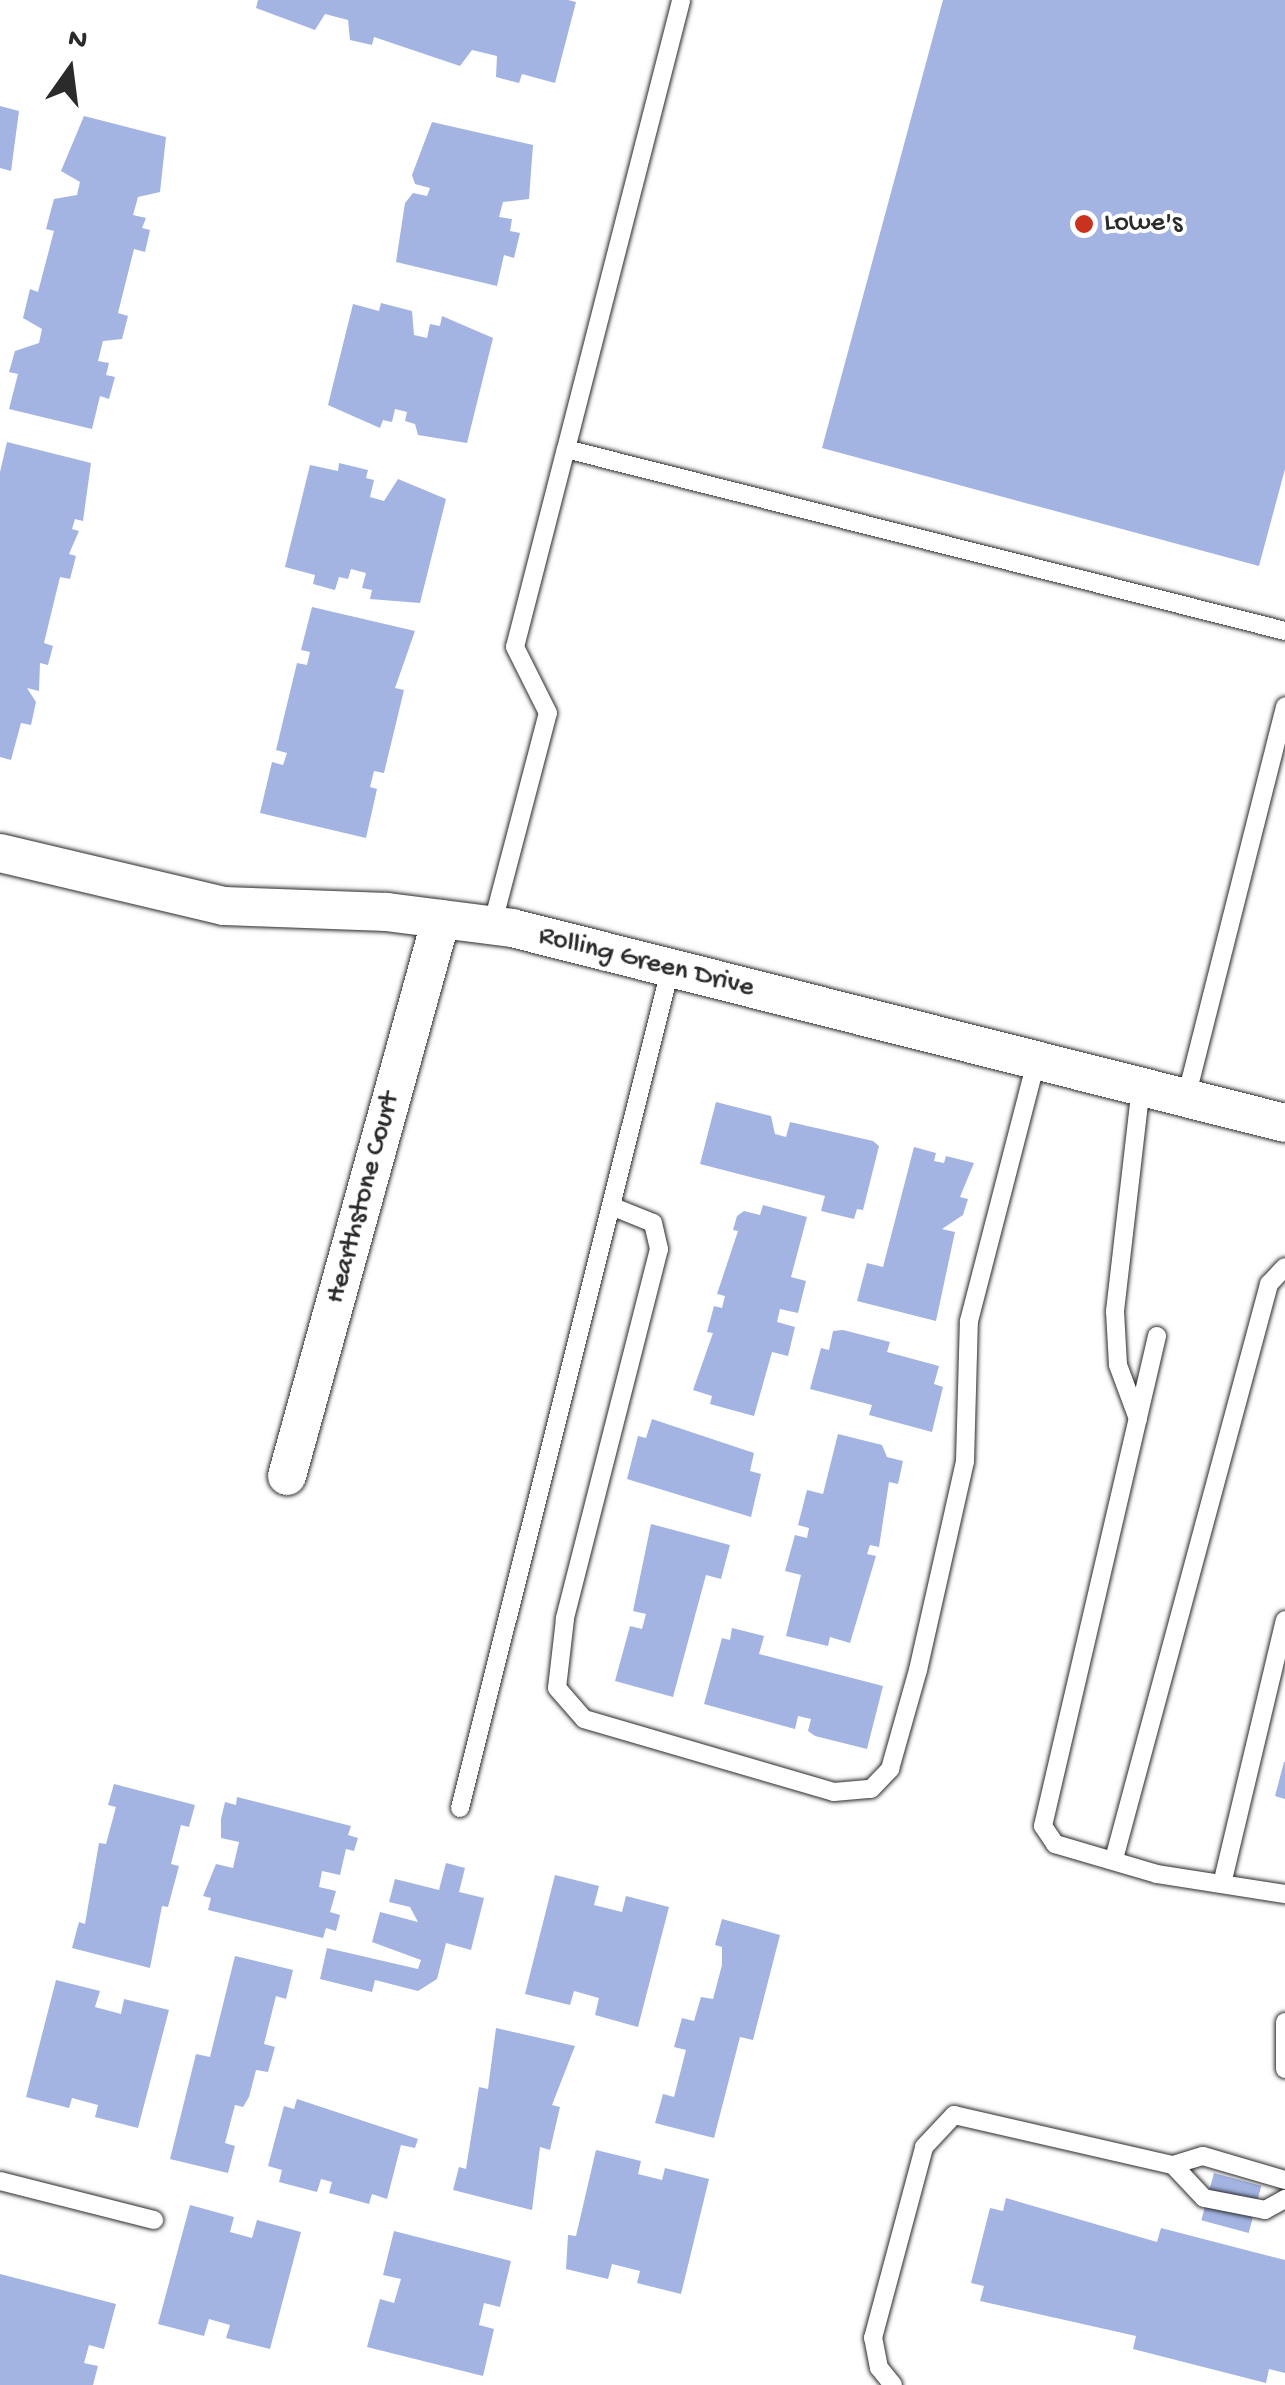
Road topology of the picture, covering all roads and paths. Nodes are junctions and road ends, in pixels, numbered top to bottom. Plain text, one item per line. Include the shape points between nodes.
1 (681, 0) edge
2 (566, 450) junction
3 (1285, 631) edge
4 (1285, 706) edge
5 (0, 854) edge
6 (441, 919) junction
7 (492, 926) junction
8 (670, 970) junction
9 (1036, 1061) junction
10 (1141, 1086) junction
11 (1186, 1098) junction
12 (1285, 1123) edge
13 (612, 1206) junction
14 (1285, 1266) edge
15 (1157, 1336) dead end
16 (1138, 1419) junction
17 (287, 1476) dead end
18 (1285, 1620) edge
19 (460, 1808) dead end
20 (1114, 1859) junction
21 (1222, 1884) junction
22 (1285, 1894) edge
23 (1285, 2022) edge
24 (1285, 2068) edge
25 (1173, 2166) junction
26 (1285, 2180) edge
27 (0, 2181) edge
28 (1285, 2199) edge
29 (154, 2220) dead end
30 (893, 2385) edge

1 - 2 lane
2 - 3 lane
2 - 7 lane via 515,647 548,714
4 - 11 lane
5 - 6 street, Rolling Green Drive via 224,906
6 - 7 street, Rolling Green Drive
6 - 17 street, Hearthstone Court
7 - 8 street, Rolling Green Drive
8 - 9 street, Rolling Green Drive
8 - 13 lane
9 - 10 street, Rolling Green Drive
9 - 13 lane via 969,1322 964,1461 922,1651 898,1750 871,1789 834,1792 584,1719 557,1688 569,1604 659,1248 653,1223
10 - 11 street, Rolling Green Drive
10 - 16 lane via 1115,1310 1118,1365
11 - 12 street, Rolling Green Drive
13 - 19 lane
14 - 20 lane via 1268,1284
15 - 16 lane
16 - 20 lane via 1043,1826 1055,1844
18 - 21 lane
20 - 21 lane via 1199,1885
21 - 22 lane
23 - 24 lane
25 - 26 lane via 1204,2156
25 - 28 lane via 1204,2198 1265,2210
25 - 30 lane via 968,2114 942,2122 924,2147 873,2338 880,2368
27 - 29 lane

